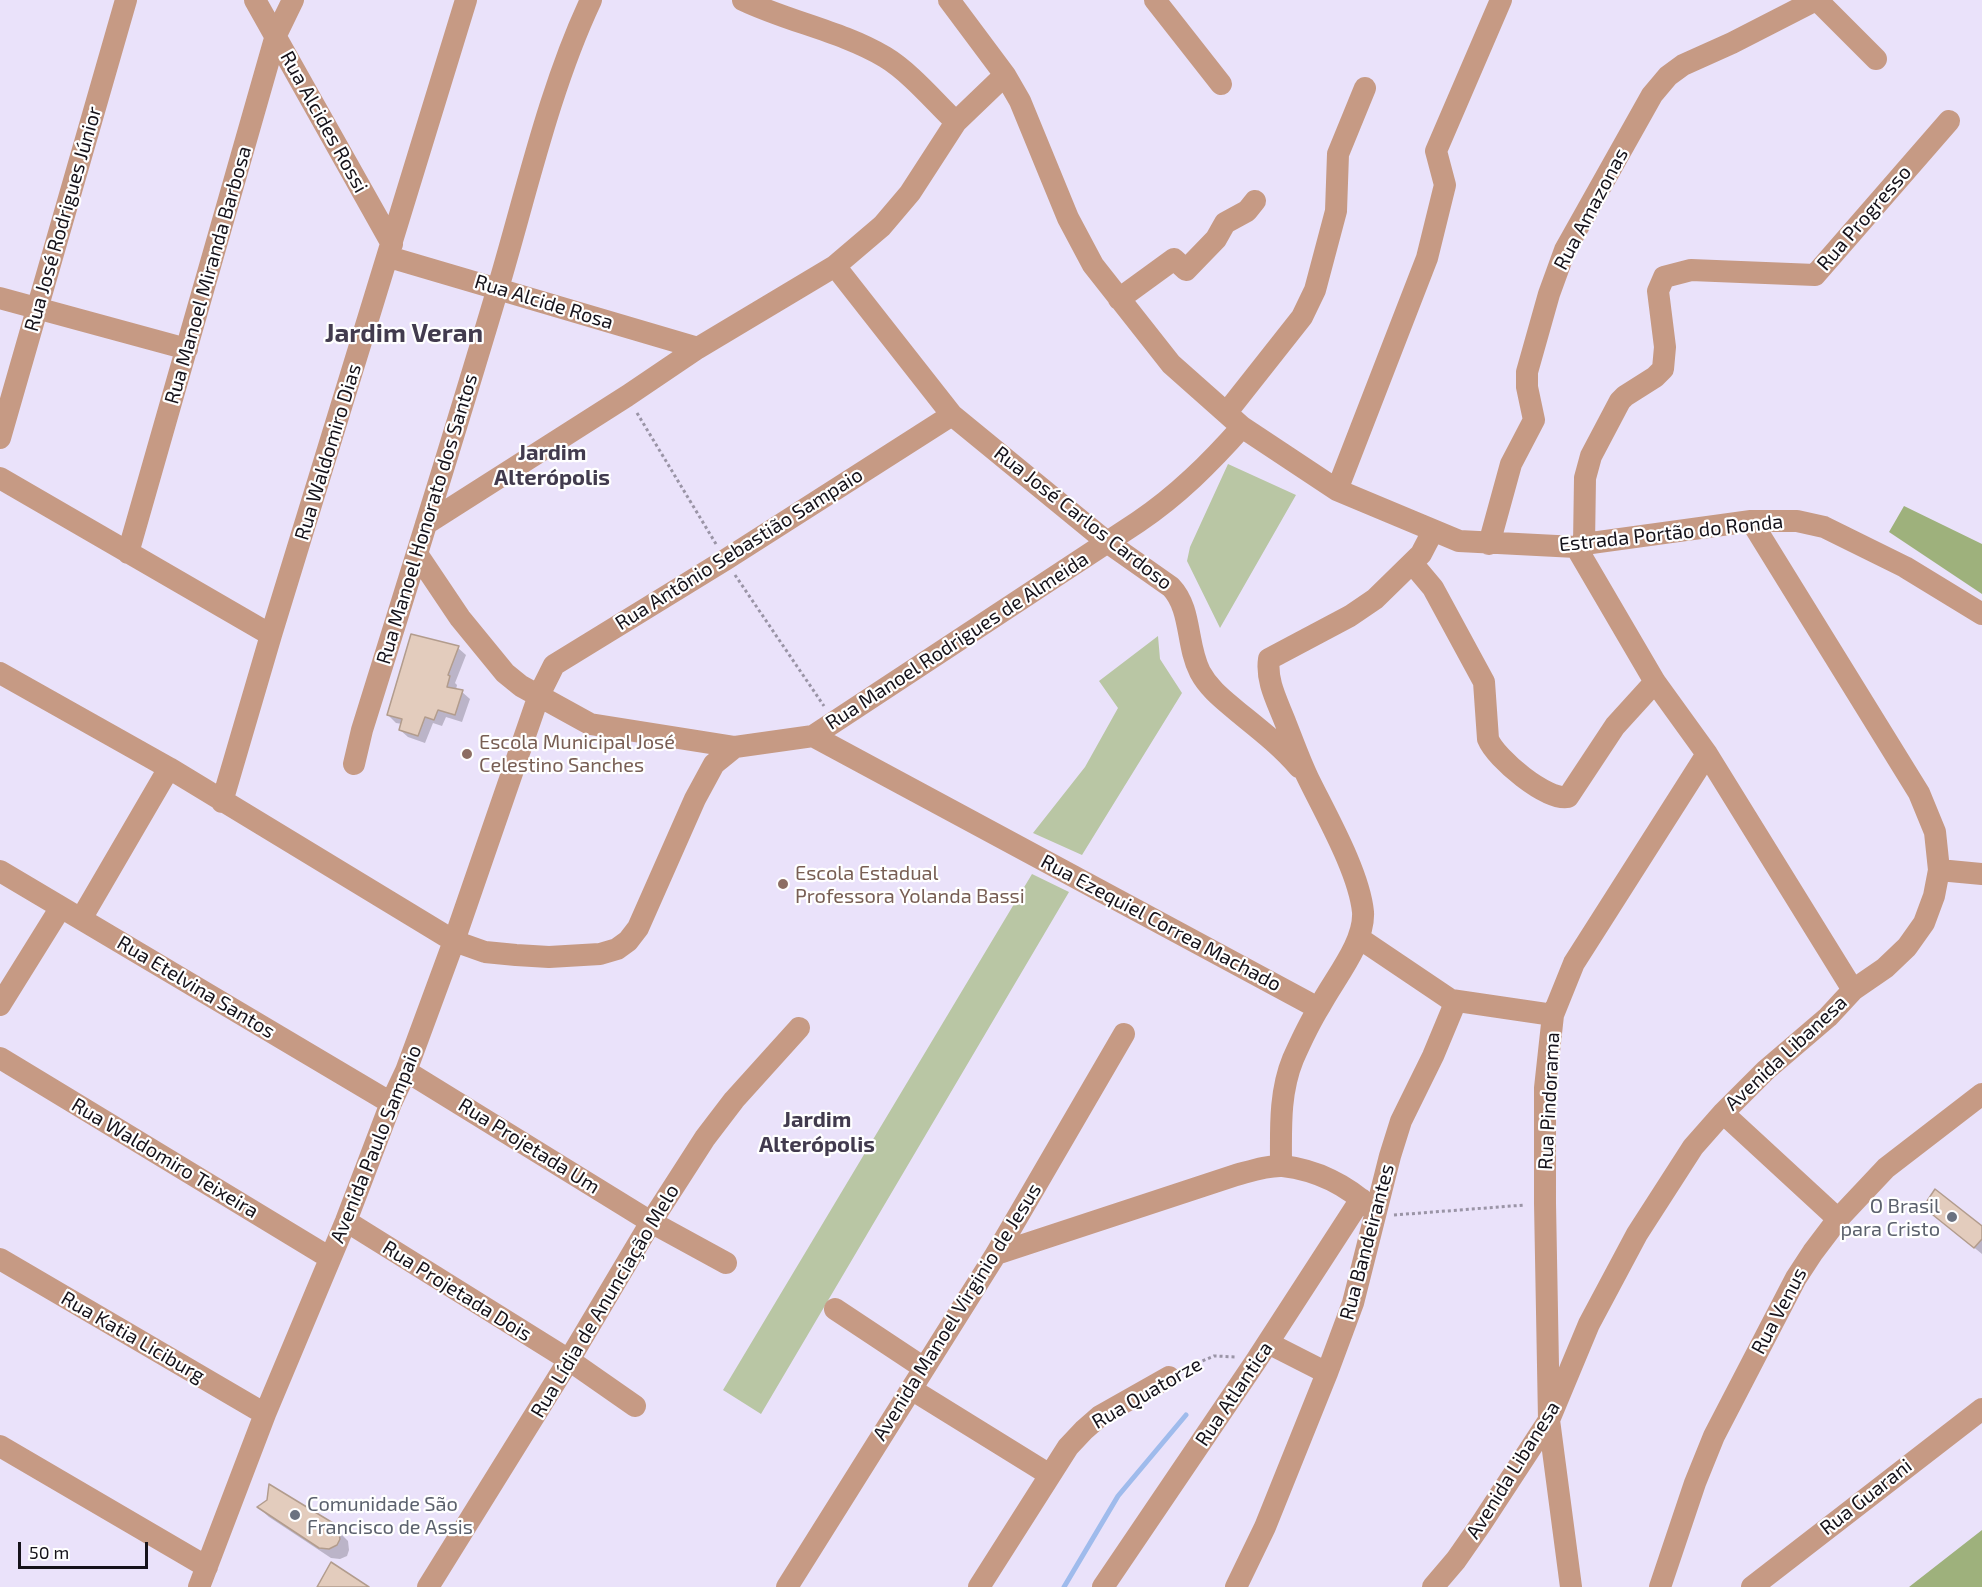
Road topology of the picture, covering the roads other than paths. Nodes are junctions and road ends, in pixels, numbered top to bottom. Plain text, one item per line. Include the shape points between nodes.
1 (126, 0) edge
2 (255, 0) edge
3 (293, 0) edge
4 (466, 0) edge
5 (591, 0) edge
6 (743, 0) edge
7 (949, 0) edge
8 (1155, 0) edge
9 (1501, 0) edge
10 (1817, 0) edge
11 (276, 35) junction
12 (1876, 59) dead end
13 (1005, 75) junction
14 (1221, 84) dead end
15 (1365, 87) dead end
16 (1949, 121) dead end
17 (956, 123) junction
18 (1255, 201) dead end
19 (391, 250) junction
20 (835, 266) junction
21 (498, 288) junction
22 (0, 298) edge
23 (1119, 299) junction
24 (38, 309) junction
25 (698, 348) junction
26 (187, 349) junction
27 (952, 415) junction
28 (1235, 420) junction
29 (0, 438) edge
30 (0, 478) edge
31 (1337, 490) junction
32 (1751, 521) junction
33 (426, 524) junction
34 (1433, 531) junction
35 (1107, 542) junction
36 (1489, 544) junction
37 (1580, 545) junction
38 (128, 553) junction
39 (417, 554) junction
40 (1412, 563) junction
41 (1982, 614) edge
42 (271, 635) junction
43 (0, 673) edge
44 (1655, 682) junction
45 (539, 695) junction
46 (813, 736) junction
47 (735, 747) junction
48 (1707, 754) junction
49 (354, 764) dead end
50 (169, 768) junction
51 (1308, 778) junction
52 (222, 802) junction
53 (1939, 870) junction
54 (0, 871) edge
55 (1982, 874) edge
56 (61, 907) junction
57 (81, 919) junction
58 (1359, 938) junction
59 (454, 941) junction
60 (1853, 990) junction
61 (1451, 1000) junction
62 (0, 1005) edge
63 (1318, 1008) junction
64 (1553, 1015) junction
65 (799, 1028) dead end
66 (1124, 1034) dead end
67 (0, 1058) edge
68 (406, 1071) junction
69 (1982, 1094) edge
70 (392, 1102) junction
71 (1722, 1113) junction
72 (1281, 1166) junction
73 (1369, 1206) junction
74 (1838, 1219) junction
75 (346, 1221) junction
76 (651, 1222) junction
77 (996, 1254) junction
78 (330, 1258) junction
79 (0, 1259) edge
80 (726, 1263) dead end
81 (835, 1309) dead end
82 (1262, 1352) junction
83 (569, 1360) junction
84 (924, 1368) junction
85 (1327, 1373) junction
86 (1169, 1377) road end
87 (911, 1389) junction
88 (635, 1406) dead end
89 (1982, 1409) edge
90 (266, 1414) junction
91 (1549, 1420) junction
92 (0, 1446) edge
93 (1050, 1475) junction
94 (202, 1577) edge
95 (428, 1587) edge
96 (787, 1587) edge
97 (979, 1587) edge
98 (1103, 1587) edge
99 (1236, 1587) edge
100 (1433, 1587) edge
101 (1572, 1587) edge
102 (1660, 1587) edge
103 (1752, 1587) edge

1 - 24 street, Rua José Rodrigues Júnior
2 - 11 street, Rua Alcides Rossi
3 - 11 street, Rua Manoel Miranda Barbosa
4 - 19 street, Rua Waldomiro Dias
5 - 21 street, Rua Manoel Honorato dos Santos via 559,80
6 - 17 street via 853,40 887,58
7 - 13 street, Estrada Portão do Ronda
8 - 14 street
9 - 31 street via 1436,151 1445,185 1427,258
10 - 12 street
10 - 36 street, Rua Amazonas via 1683,64 1652,95 1565,250 1549,294 1527,372 1534,420 1511,464
11 - 19 street, Rua Alcides Rossi
11 - 26 street, Rua Manoel Miranda Barbosa
13 - 17 street
13 - 23 street, Estrada Portão do Ronda via 1020,101 1068,218 1093,265
15 - 28 street, Rua Manoel Rodrigues de Almeida via 1338,154 1336,211 1315,290 1302,317
16 - 37 street, Rua Progresso via 1815,275 1691,270 1664,277 1658,291 1665,347 1663,369 1620,401 1591,456 1585,478
17 - 20 street via 910,194 882,226
18 - 23 street via 1225,224 1186,270 1174,259
19 - 21 street, Rua Alcide Rosa
19 - 42 street, Rua Waldomiro Dias
20 - 25 street
20 - 27 street, Rua José Carlos Cardoso
21 - 25 street, Rua Alcide Rosa
21 - 33 street, Rua Manoel Honorato dos Santos
22 - 24 street
23 - 28 street, Estrada Portão do Ronda via 1171,364
24 - 26 street
24 - 29 street, Rua José Rodrigues Júnior
25 - 33 street
26 - 38 street, Rua Manoel Miranda Barbosa
27 - 35 street, Rua José Carlos Cardoso
27 - 45 street, Rua Antônio Sebastião Sampaio via 554,665
28 - 31 street, Estrada Portão do Ronda
28 - 35 street, Rua Manoel Rodrigues de Almeida via 1208,465 1168,501
30 - 38 street
31 - 34 street, Estrada Portão do Ronda
32 - 37 street, Estrada Portão do Ronda
32 - 41 street, Estrada Portão do Ronda via 1797,521 1824,526 1905,567
32 - 53 street, Avenida Libanesa via 1919,793 1935,832
33 - 39 street, Rua Manoel Honorato dos Santos
34 - 36 street, Estrada Portão do Ronda via 1459,541
34 - 40 street
35 - 46 street, Rua Manoel Rodrigues de Almeida
35 - 51 street, Rua José Carlos Cardoso via 1180,596 1200,672 1214,691 1280,747
36 - 37 street, Estrada Portão do Ronda
37 - 44 street
38 - 42 street
39 - 45 street, Rua Manoel Rodrigues de Almeida via 494,660 521,686
39 - 49 street, Rua Manoel Honorato dos Santos
40 - 44 street via 1433,588 1484,682 1492,747 1515,771 1553,796 1568,797 1615,726
40 - 51 street via 1375,599 1350,616 1269,658 1269,681
42 - 52 street, Rua Waldomiro Dias
43 - 50 street
44 - 48 street
45 - 47 street, Rua Manoel Rodrigues de Almeida via 591,723
45 - 59 street, Avenida Paulo Sampaio
46 - 47 street, Rua Manoel Rodrigues de Almeida
46 - 63 street, Rua Ezequiel Correa Machado
47 - 59 street via 714,764 638,928 617,949 549,957 485,952
48 - 60 street
48 - 64 street, Rua Pindorama via 1574,963
50 - 52 street
50 - 57 street
51 - 58 street via 1357,887 1363,912
52 - 59 street
53 - 55 street
53 - 60 street, Avenida Libanesa via 1924,923 1907,947
54 - 56 street, Rua Etelvina Santos
56 - 57 street, Rua Etelvina Santos
56 - 62 street
57 - 70 street, Rua Etelvina Santos
58 - 61 street
58 - 63 street
59 - 68 street, Avenida Paulo Sampaio
60 - 71 street, Avenida Libanesa
61 - 64 street
61 - 73 street, Rua Bandeirantes via 1453,1008 1401,1120
63 - 72 street via 1286,1082 1281,1109
64 - 91 street, Rua Pindorama via 1545,1088
65 - 76 street, Rua Lídia de Anunciação Melo via 705,1138
66 - 77 street, Avenida Manoel Virginio de Jesus
67 - 78 street, Rua Waldomiro Teixeira
68 - 70 street, Avenida Paulo Sampaio
68 - 76 street, Rua Projetada Um
69 - 74 street, Rua Venus via 1886,1168
70 - 75 street, Avenida Paulo Sampaio
71 - 74 street
71 - 91 street, Avenida Libanesa via 1693,1147 1637,1234 1589,1324
72 - 73 street via 1337,1182
72 - 77 street via 1236,1175
73 - 82 street, Rua Atlantica
73 - 85 street, Rua Bandeirantes via 1353,1303
74 - 102 street, Rua Venus via 1796,1278 1714,1436
75 - 78 street, Avenida Paulo Sampaio
75 - 83 street, Rua Projetada Dois
76 - 80 street, Rua Projetada Um
76 - 83 street, Rua Lídia de Anunciação Melo
77 - 84 street, Avenida Manoel Virginio de Jesus
78 - 90 street, Avenida Paulo Sampaio
79 - 90 street, Rua Katia Liciburg
81 - 84 street
82 - 85 street
82 - 98 street, Rua Atlantica
83 - 88 street, Rua Projetada Dois
83 - 95 street, Rua Lídia de Anunciação Melo
84 - 87 street, Avenida Manoel Virginio de Jesus
85 - 99 street, Rua Bandeirantes via 1265,1527
86 - 93 street, Rua Quatorze via 1100,1416 1068,1447
87 - 93 street
87 - 96 street, Avenida Manoel Virginio de Jesus
89 - 103 street, Rua Guarani
90 - 94 street, Avenida Paulo Sampaio
91 - 100 street, Avenida Libanesa via 1456,1560
91 - 101 street, Rua Pindorama
92 - 94 street
93 - 97 street, Rua Quatorze

